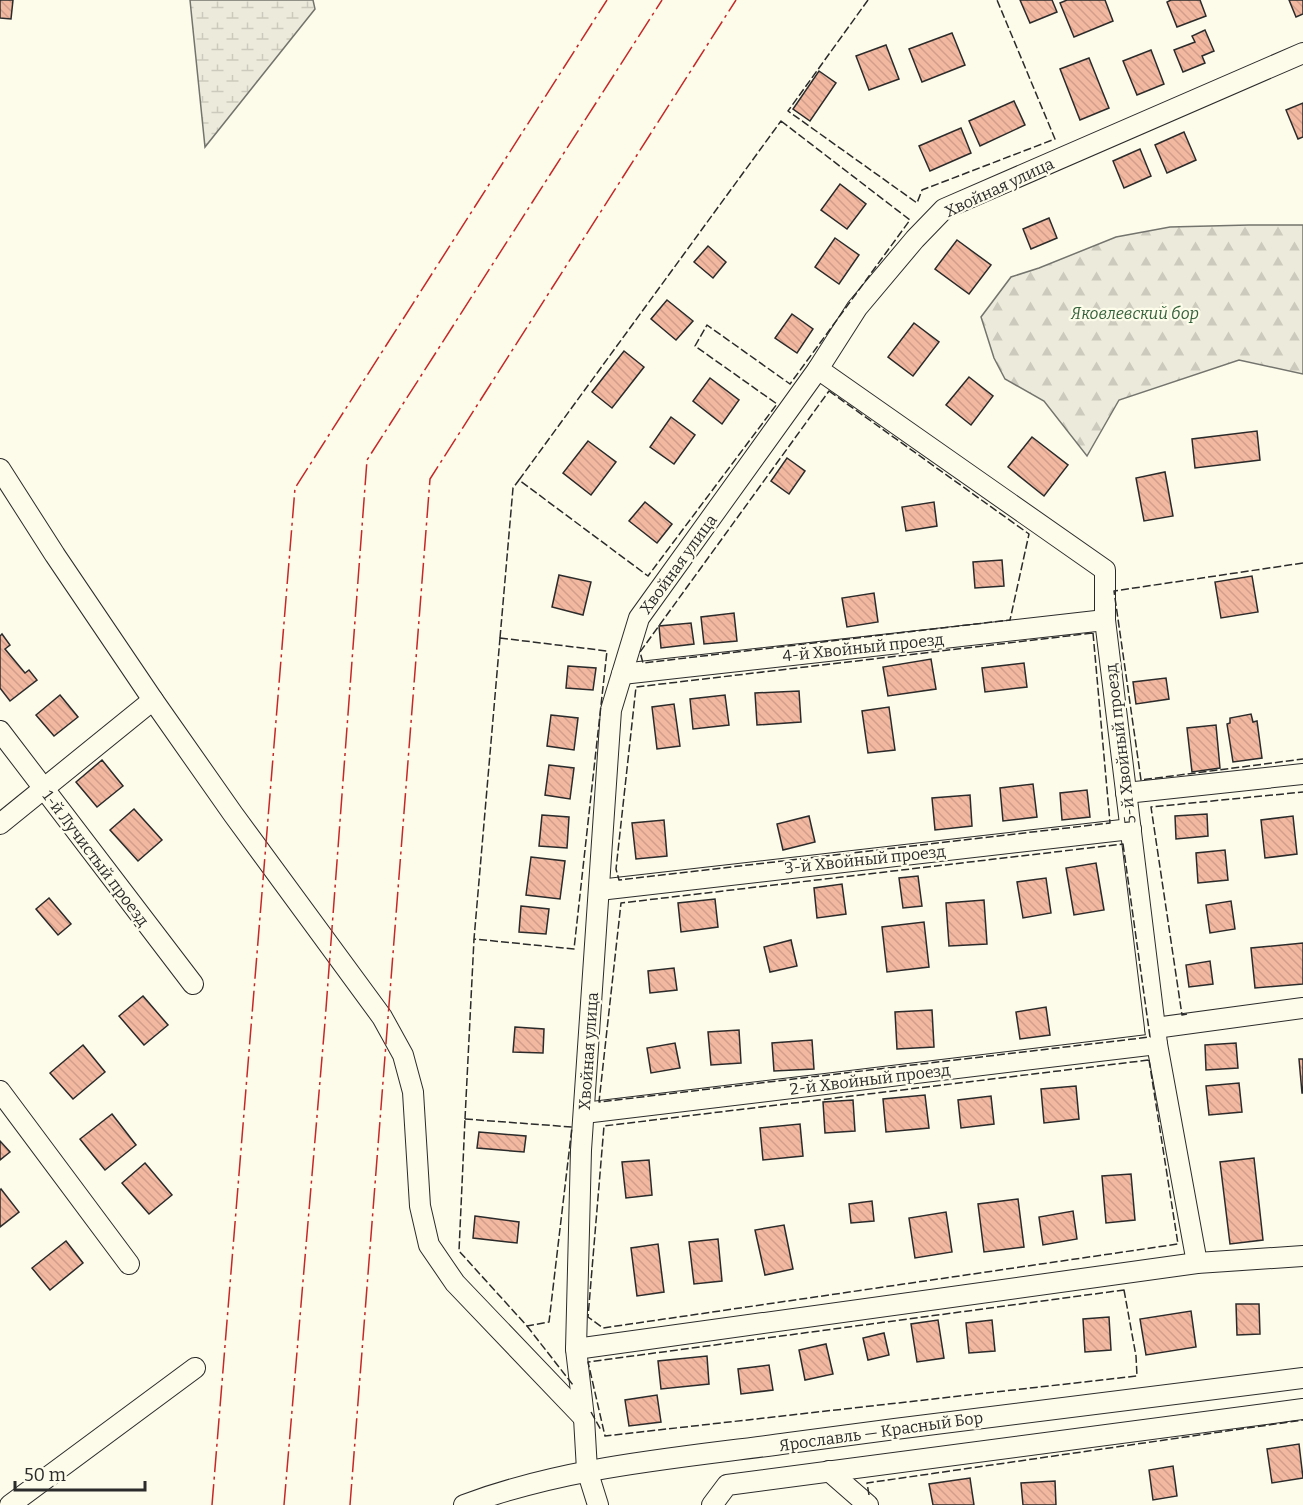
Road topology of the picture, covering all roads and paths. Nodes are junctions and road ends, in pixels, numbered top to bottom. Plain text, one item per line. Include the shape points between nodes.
1 (1303, 53) edge
2 (818, 369) junction
3 (0, 469) edge
4 (1105, 620) junction
5 (622, 674) junction
6 (153, 700) junction
7 (0, 731) edge
8 (1303, 774) edge
9 (43, 789) junction
10 (1126, 793) junction
11 (0, 824) edge
12 (1131, 829) junction
13 (599, 890) junction
14 (193, 984) dead end
15 (1303, 1008) edge
16 (1156, 1036) junction
17 (0, 1091) edge
18 (584, 1113) junction
19 (1303, 1256) edge
20 (1197, 1263) junction
21 (129, 1264) dead end
22 (576, 1349) junction
23 (195, 1368) dead end
24 (1303, 1378) edge
25 (1303, 1409) edge
26 (584, 1418) junction
27 (587, 1470) junction
28 (829, 1471) junction
29 (10, 1505) edge
30 (464, 1505) edge
31 (598, 1505) edge
32 (712, 1505) edge
33 (868, 1505) edge

1 - 2 street, Хвойная улица via 944,209 857,308
2 - 4 street, 5-й Хвойный проезд via 1105,570
2 - 5 street, Хвойная улица via 639,618
3 - 6 street
4 - 5 street, 4-й Хвойный проезд
4 - 10 street, 5-й Хвойный проезд
5 - 13 street, Хвойная улица via 611,710
6 - 9 street
6 - 26 street via 382,1017 403,1055 412,1092 420,1206 429,1245 455,1283
7 - 9 street, 1-й Лучистый проезд
8 - 10 street
9 - 11 street
9 - 14 street, 1-й Лучистый проезд
10 - 12 street, 5-й Хвойный проезд
12 - 13 street, 3-й Хвойный проезд
12 - 16 street, 5-й Хвойный проезд
13 - 18 street, Хвойная улица
15 - 16 street, 2-й Хвойный проезд
16 - 18 street, 2-й Хвойный проезд
16 - 20 street, 5-й Хвойный проезд
17 - 21 street
18 - 22 street, Хвойная улица
19 - 20 street
20 - 22 street
22 - 26 street, Хвойная улица
23 - 29 street
24 - 27 street, Ярославль — Красный Бор
25 - 28 street
26 - 27 street, Хвойная улица
27 - 30 street, Ярославль — Красный Бор
27 - 31 street, Хвойная улица
28 - 32 street via 728,1485
28 - 33 street

